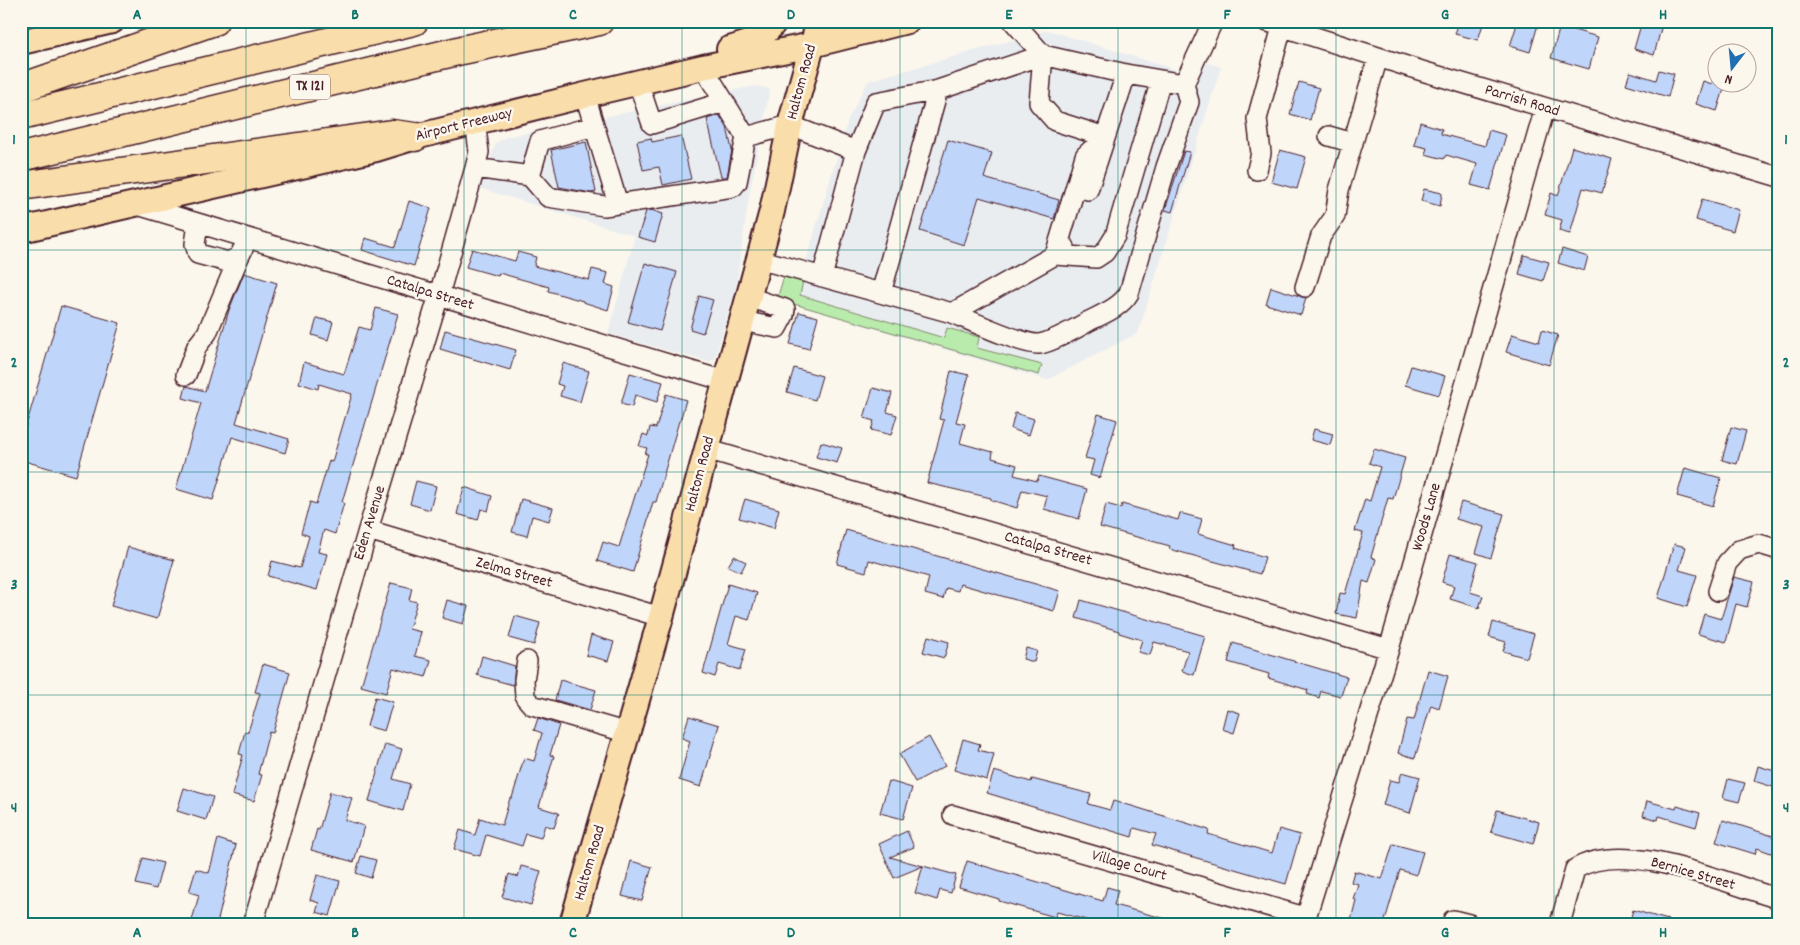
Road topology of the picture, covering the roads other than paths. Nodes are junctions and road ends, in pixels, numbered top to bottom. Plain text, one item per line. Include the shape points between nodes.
1 (112, 21) edge
2 (214, 21) edge
3 (414, 21) edge
4 (599, 21) edge
5 (775, 21) edge
6 (819, 21) edge
7 (907, 21) edge
8 (1014, 21) edge
9 (1213, 21) edge
10 (1274, 24) edge
11 (21, 42) edge
12 (812, 45) junction
13 (1043, 55) junction
14 (1378, 57) junction
15 (703, 67) junction
16 (1126, 74) junction
17 (1161, 80) junction
18 (638, 82) junction
19 (1184, 84) junction
20 (21, 88) edge
21 (938, 90) junction
22 (585, 95) junction
23 (724, 102) junction
24 (1545, 108) junction
25 (21, 116) edge
26 (475, 122) junction
27 (790, 125) junction
28 (594, 126) junction
29 (1329, 136) dead end
30 (415, 137) junction
31 (1105, 137) junction
32 (746, 138) junction
33 (1353, 143) junction
34 (856, 151) junction
35 (21, 157) edge
36 (475, 168) junction
37 (1257, 170) dead end
38 (530, 176) junction
39 (1779, 177) edge
40 (21, 186) edge
41 (134, 204) junction
42 (618, 204) junction
43 (198, 224) junction
44 (21, 230) edge
45 (248, 238) junction
46 (1055, 255) junction
47 (239, 257) junction
48 (758, 259) junction
49 (822, 277) junction
50 (1305, 287) dead end
51 (881, 293) junction
52 (439, 295) junction
53 (748, 296) junction
54 (952, 313) junction
55 (742, 321) junction
56 (186, 375) dead end
57 (725, 381) junction
58 (706, 449) junction
59 (368, 530) junction
60 (1779, 550) edge
61 (1718, 591) dead end
62 (661, 617) junction
63 (1389, 649) junction
64 (527, 661) dead end
65 (628, 733) junction
66 (953, 815) dead end
67 (1779, 899) edge
68 (1305, 921) edge
69 (253, 924) edge
70 (572, 924) edge
71 (1452, 924) edge
72 (1469, 924) edge
73 (1560, 924) edge

1 - 11 main road
2 - 20 highway
3 - 25 highway, TX 121
4 - 35 highway, TX 121 via 452,53
5 - 15 main road via 760,38 724,50
6 - 12 main road, Haltom Road
7 - 12 main road, Airport Freeway
8 - 13 street
9 - 19 street
10 - 14 street, Parrish Road
10 - 37 street via 1257,119 1261,153
12 - 15 main road, Airport Freeway
12 - 27 main road, Haltom Road
13 - 16 street
13 - 21 street
13 - 31 street via 1039,103 1055,121
14 - 24 street, Parrish Road
14 - 33 street
15 - 18 main road, Airport Freeway
15 - 23 street
16 - 17 street
16 - 31 street
17 - 19 street
17 - 46 street via 1115,236 1106,252 1096,258
18 - 22 main road, Airport Freeway
18 - 23 street via 652,124
19 - 54 street via 1189,102 1125,300 1040,344 1023,341
21 - 34 street via 876,102
21 - 51 street
22 - 26 main road, Airport Freeway
22 - 28 street
23 - 32 street
24 - 39 street, Parrish Road
24 - 63 street, Woods Lane
26 - 30 main road, Airport Freeway
26 - 36 street, Eden Avenue via 479,152
27 - 32 street
27 - 34 street
27 - 48 main road, Haltom Road
28 - 38 street via 540,141
28 - 42 street
29 - 33 street
30 - 40 highway via 392,134
30 - 41 main road, Airport Freeway via 376,149
31 - 46 street via 1072,239
32 - 42 street via 737,182 733,187
33 - 50 street via 1335,216 1321,236
34 - 49 street
36 - 38 street
36 - 52 street, Eden Avenue
38 - 42 street via 548,197 604,206
41 - 43 street, Catalpa Street
41 - 44 main road, Airport Freeway
43 - 45 street, Catalpa Street
43 - 47 street via 198,254 228,262
45 - 47 street
45 - 52 street, Catalpa Street
46 - 54 street
47 - 56 street
48 - 49 street
48 - 53 main road, Haltom Road
49 - 51 street
51 - 54 street
52 - 57 street, Catalpa Street
52 - 59 street, Eden Avenue
53 - 55 main road, Haltom Road
53 - 55 street via 785,309 785,312 777,328
55 - 57 main road, Haltom Road
57 - 58 main road, Haltom Road
58 - 62 main road, Haltom Road
58 - 63 street, Catalpa Street
59 - 62 street, Zelma Street
59 - 69 street, Eden Avenue
60 - 61 street via 1759,544 1739,550 1726,563
62 - 65 main road, Haltom Road
63 - 68 street, Woods Lane
64 - 65 street via 524,697 532,705
65 - 70 main road, Haltom Road
66 - 68 street, Village Court
67 - 73 street, Bernice Street via 1665,863 1631,858 1602,859 1575,869
71 - 72 street via 1453,920

